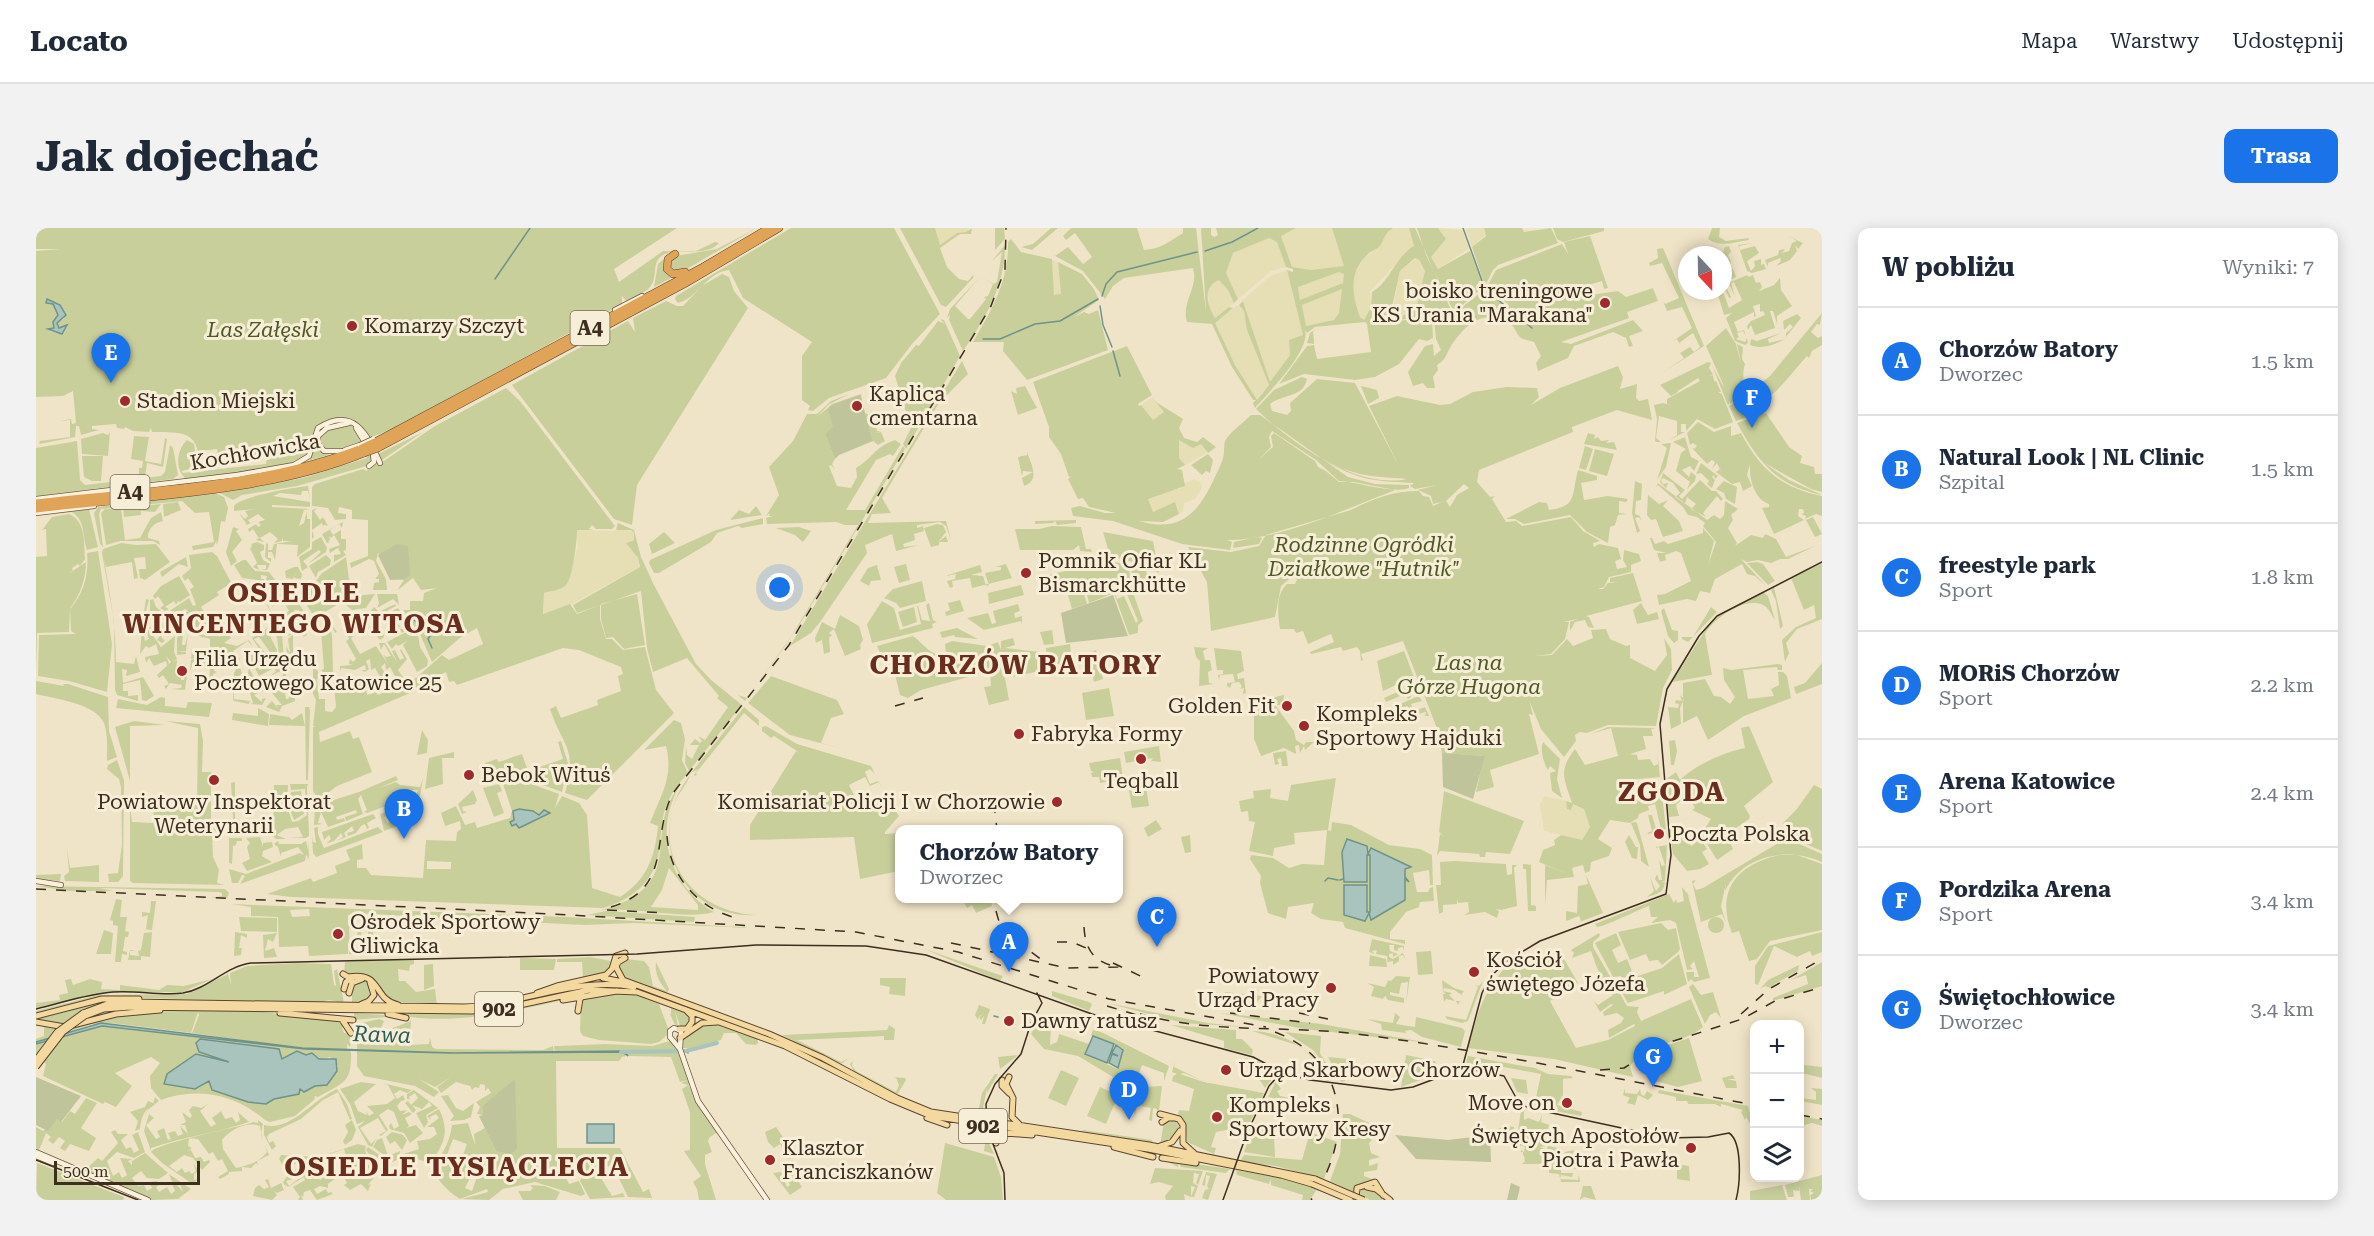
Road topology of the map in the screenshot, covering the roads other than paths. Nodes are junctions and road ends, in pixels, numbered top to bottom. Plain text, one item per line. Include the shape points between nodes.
1 (761, 228) edge
2 (769, 228) edge
3 (779, 228) edge
4 (675, 254) dead end
5 (733, 261) dead end
6 (685, 272) junction
7 (705, 272) junction
8 (642, 296) joint
9 (375, 443) junction
10 (365, 450) junction
11 (342, 452) junction
12 (292, 466) junction
13 (369, 466) dead end
14 (219, 484) junction
15 (171, 493) junction
16 (77, 494) joint
17 (144, 500) joint
18 (39, 501) edge
19 (36, 511) edge
20 (36, 881) edge
21 (61, 885) dead end
22 (608, 958) dead end
23 (614, 964) junction
24 (344, 974) dead end
25 (356, 976) junction
26 (587, 980) junction
27 (631, 983) junction
28 (647, 989) junction
29 (637, 992) junction
30 (583, 996) junction
31 (522, 1000) junction
32 (563, 1000) dead end
33 (164, 1002) junction
34 (679, 1005) junction
35 (351, 1006) junction
36 (189, 1007) junction
37 (414, 1007) junction
38 (243, 1008) junction
39 (372, 1011) junction
40 (578, 1011) dead end
41 (84, 1015) junction
42 (36, 1016) edge
43 (406, 1018) dead end
44 (335, 1019) junction
45 (353, 1020) dead end
46 (36, 1022) edge
47 (728, 1023) junction
48 (679, 1029) junction
49 (351, 1033) dead end
50 (680, 1038) junction
51 (672, 1040) junction
52 (680, 1052) junction
53 (36, 1060) edge
54 (36, 1067) edge
55 (1009, 1077) dead end
56 (1165, 1107) dead end
57 (1012, 1109) junction
58 (913, 1110) junction
59 (1165, 1115) junction
60 (986, 1121) junction
61 (1162, 1122) dead end
62 (947, 1125) dead end
63 (1027, 1126) junction
64 (992, 1132) dead end
65 (1004, 1134) junction
66 (1054, 1134) junction
67 (1091, 1140) junction
68 (996, 1143) dead end
69 (1149, 1145) junction
70 (36, 1154) edge
71 (1153, 1157) dead end
72 (1162, 1158) dead end
73 (1206, 1158) junction
74 (1228, 1167) junction
75 (1314, 1182) junction
76 (143, 1200) edge
77 (148, 1200) edge
78 (767, 1200) edge
79 (1350, 1200) edge
80 (1356, 1200) edge
81 (1364, 1200) edge
82 (1390, 1200) edge

1 - 6 highway
2 - 9 highway, A4 via 704,267
3 - 7 highway, A4
4 - 6 highway via 667,261 667,269 674,274
5 - 7 highway
6 - 8 highway
7 - 9 highway, A4
8 - 9 main road
9 - 10 highway, A4, bridge
10 - 11 main road, Kochłowicka
10 - 11 main road via 357,429 348,422 327,428 318,436 326,453
10 - 12 main road via 380,463 359,426 340,419 318,428 309,456
10 - 13 main road via 374,462
10 - 14 highway, A4 via 302,474
11 - 12 main road, Kochłowicka
12 - 16 main road, Kochłowicka
14 - 15 highway, A4
14 - 18 highway, A4
15 - 17 highway
15 - 19 highway, A4
16 - 18 highway
17 - 19 main road
20 - 21 main road
22 - 23 main road
23 - 26 main road via 608,974
23 - 27 main road via 617,955 625,955 617,963 616,972
24 - 25 main road
25 - 35 main road via 346,982 346,991 360,979 370,981 374,989 368,1002
25 - 37 main road via 371,979 390,1003
26 - 27 main road via 607,978
26 - 31 main road via 554,987
27 - 28 main road
28 - 31 main road, 902 via 593,984
28 - 60 main road, 902 via 796,1046 914,1106
29 - 30 main road
29 - 34 main road, 902
29 - 39 main road, 902 via 589,990 480,1011
30 - 32 main road
30 - 40 main road
31 - 37 main road, 902 via 472,1007
33 - 35 main road, 902
33 - 41 main road, 902 via 112,1004
33 - 42 main road via 112,998
34 - 47 main road, 902
34 - 48 main road via 690,1013 693,1021 687,1029
35 - 37 main road, 902
36 - 38 main road, 902
36 - 41 main road, 902 via 122,1007
36 - 46 main road via 117,1014 65,1027
38 - 39 main road, 902
38 - 44 main road
39 - 43 main road
41 - 53 main road, 902, bridge via 57,1032
41 - 54 main road, 902, bridge via 63,1032
44 - 45 main road
44 - 49 main road via 346,1024
47 - 50 main road via 706,1022
47 - 58 main road, 902 via 795,1050
48 - 50 main road
48 - 51 main road via 670,1031
50 - 51 main road
50 - 52 main road
51 - 52 main road
52 - 78 main road via 703,1110
55 - 57 main road via 1002,1086 1012,1096
56 - 59 main road
57 - 60 main road via 1004,1119
57 - 63 main road via 1014,1120
58 - 62 main road
58 - 66 main road, 902 via 960,1123
59 - 61 main road
59 - 69 main road via 1180,1124 1177,1137 1167,1145
59 - 73 main road via 1178,1117 1184,1146
60 - 63 main road, 902
63 - 69 main road, 902
64 - 65 main road
65 - 66 main road
65 - 68 main road
66 - 67 main road, 902
67 - 71 main road
67 - 74 main road, 902
69 - 73 main road, 902
70 - 76 main road
70 - 77 main road
72 - 74 main road
73 - 75 main road, 902 via 1276,1169
74 - 75 main road, 902
75 - 79 main road, 902, bridge
75 - 81 main road, 902, bridge
80 - 82 main road via 1357,1190 1374,1187

